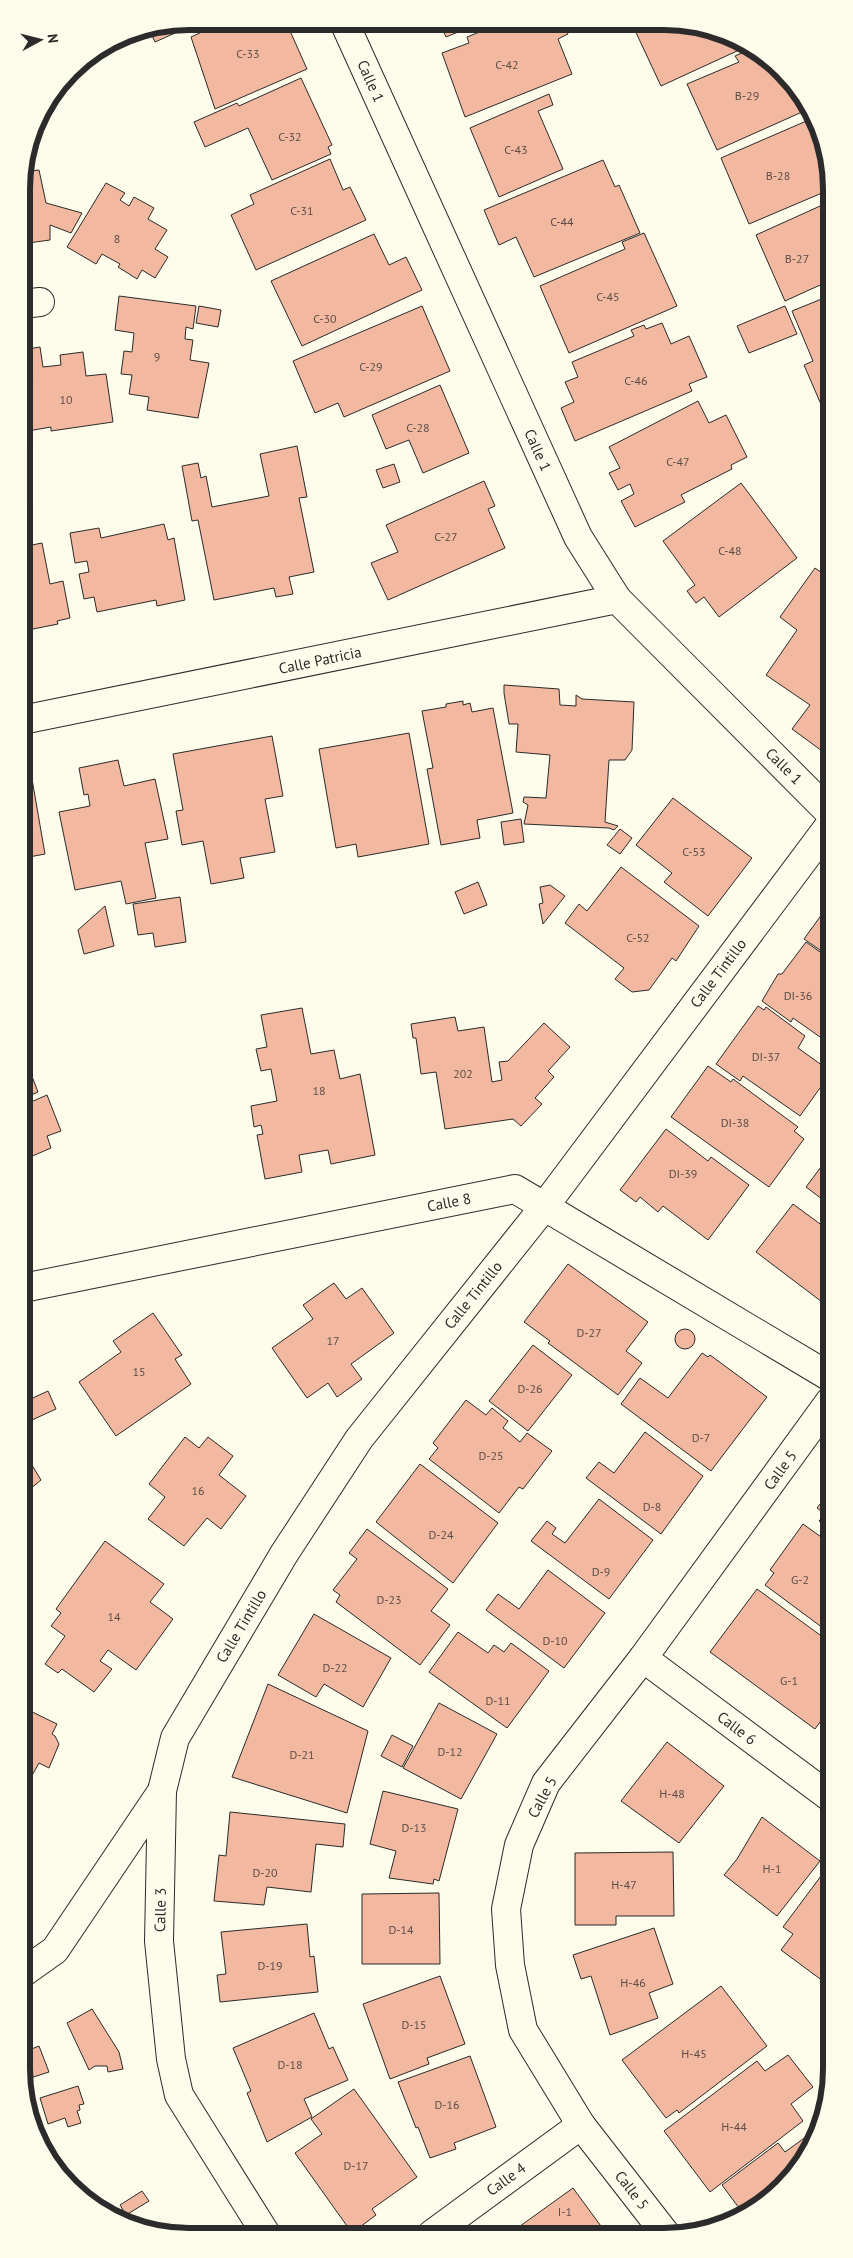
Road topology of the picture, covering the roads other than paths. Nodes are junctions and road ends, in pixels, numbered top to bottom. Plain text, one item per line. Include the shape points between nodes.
1 (348, 30) edge
2 (617, 599) junction
3 (30, 718) edge
4 (823, 805) edge
5 (823, 835) edge
6 (544, 1207) junction
7 (30, 1287) edge
8 (823, 1373) edge
9 (823, 1411) edge
10 (643, 1658) junction
11 (162, 1791) junction
12 (823, 1792) edge
13 (30, 1968) edge
14 (581, 2125) junction
15 (262, 2228) edge
16 (440, 2228) edge
17 (660, 2228) edge

1 - 2 street, Calle 1 via 578,537
2 - 3 street, Calle Patricia
2 - 4 street, Calle 1
5 - 6 street, Calle Tintillo
6 - 7 street, Calle 8 via 515,1189
6 - 8 street, Calle 8
6 - 11 street, Calle Tintillo via 358,1439 284,1554 175,1738
9 - 10 street, Calle 5
10 - 12 street, Calle 6
10 - 14 street, Calle 5 via 546,1784 519,1845 506,1909 510,1965 523,2030
11 - 13 street via 55,1950
11 - 15 street, Calle 3 via 159,1941 170,2059 179,2095
14 - 16 street, Calle 4
14 - 17 street, Calle 5

